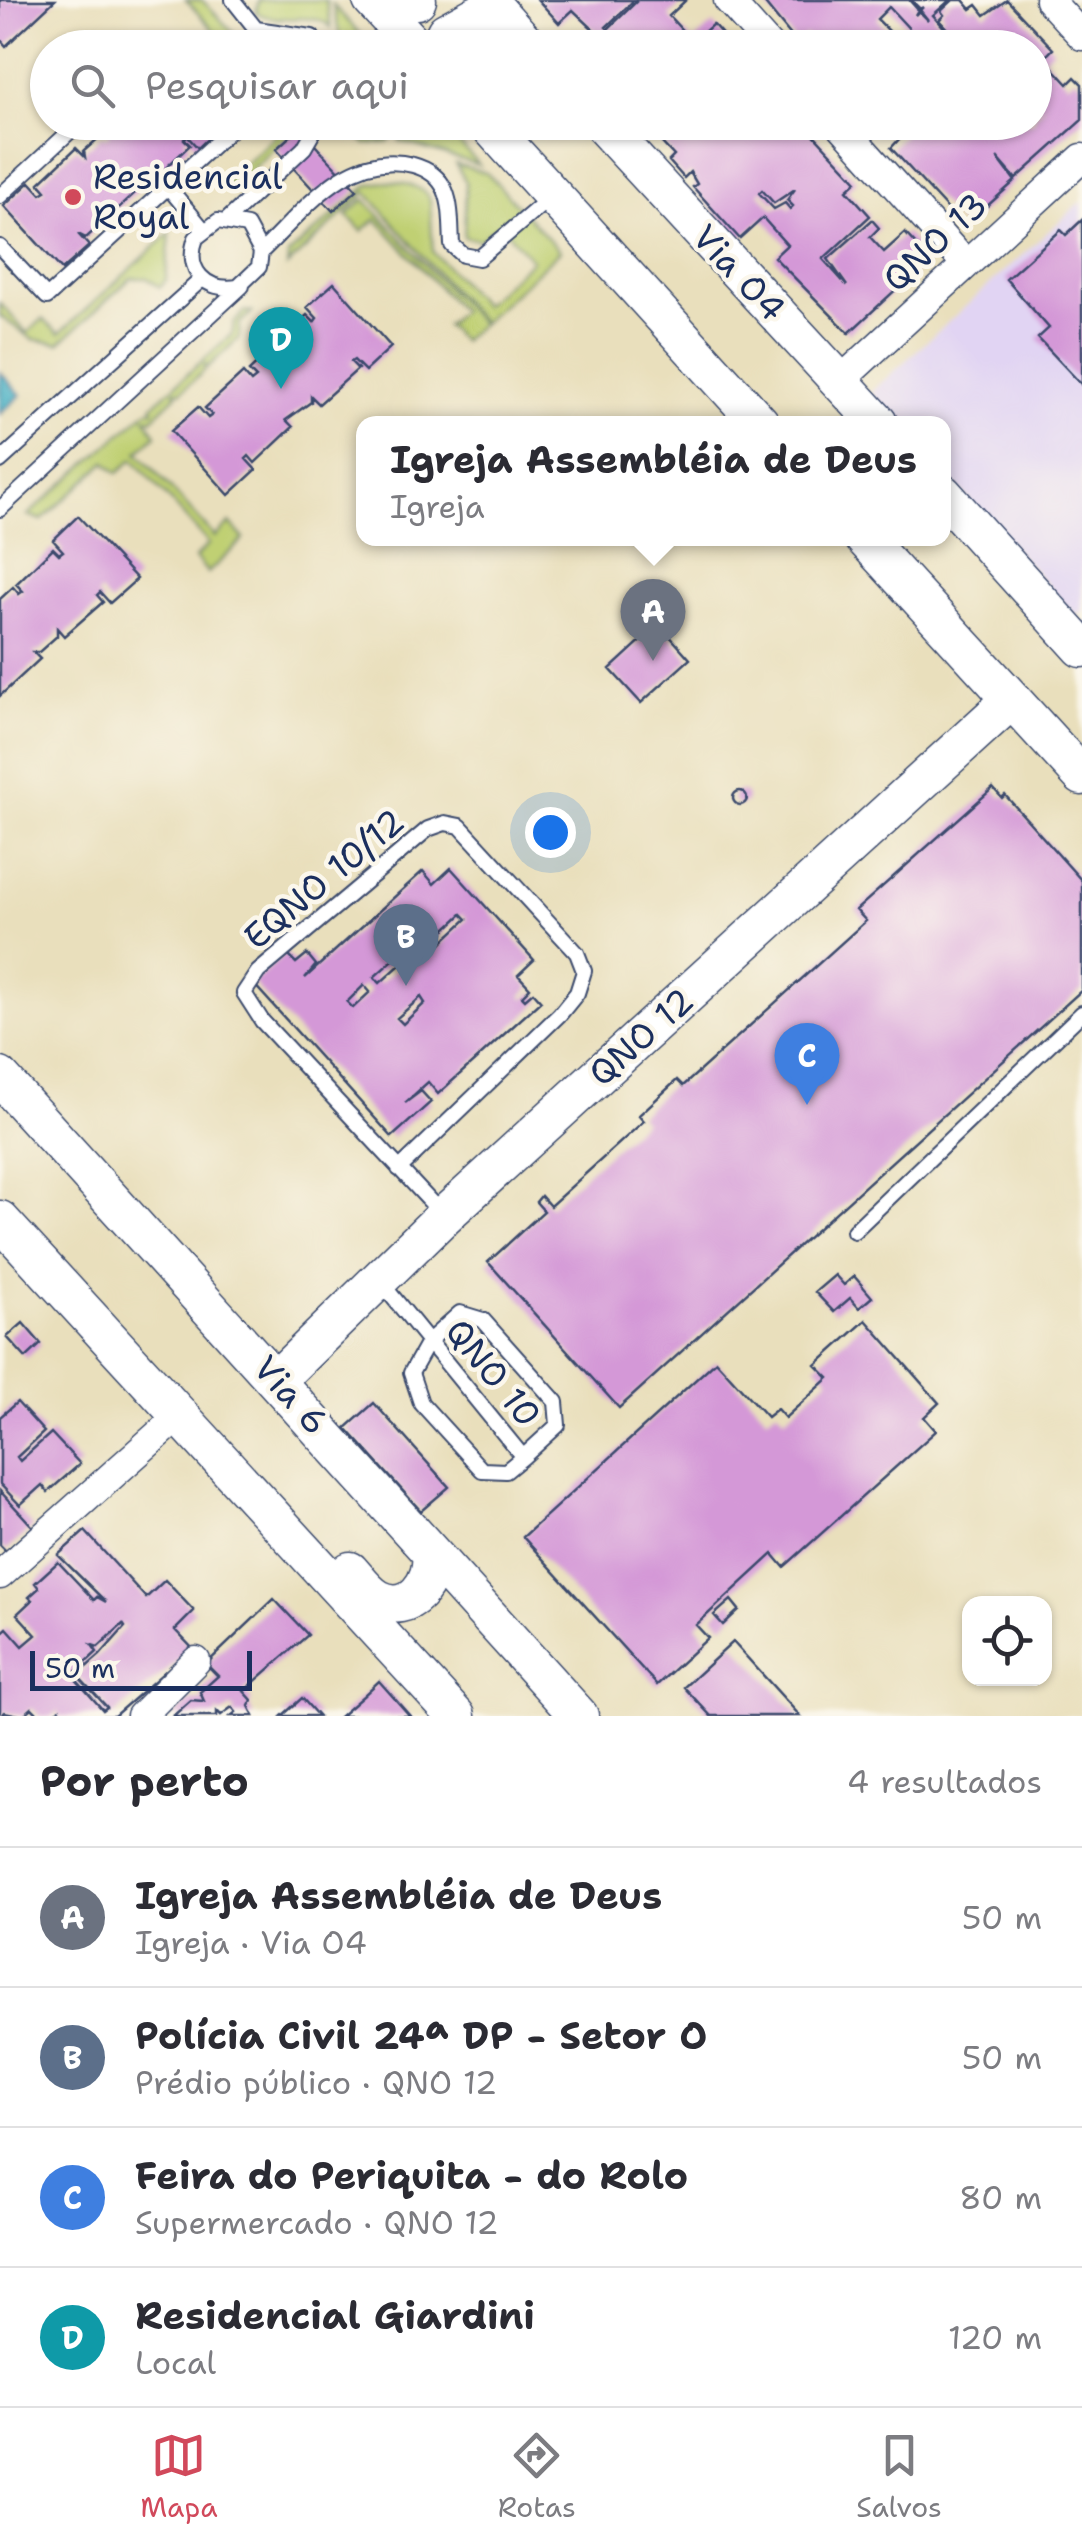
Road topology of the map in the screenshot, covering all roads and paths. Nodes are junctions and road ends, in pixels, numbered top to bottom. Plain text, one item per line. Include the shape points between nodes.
1 (232, 0) edge
2 (372, 0) edge
3 (386, 0) edge
4 (417, 0) edge
5 (728, 0) edge
6 (1049, 0) edge
7 (508, 23) edge
8 (268, 30) edge
9 (400, 30) edge
10 (450, 30) edge
11 (754, 30) edge
12 (1082, 36) edge
13 (61, 140) edge
14 (220, 140) edge
15 (309, 140) edge
16 (502, 140) edge
17 (617, 140) edge
18 (854, 140) edge
19 (1082, 158) edge
20 (169, 188) junction
21 (0, 196) edge
22 (553, 196) junction
23 (227, 220) junction
24 (203, 229) junction
25 (0, 247) edge
26 (261, 252) junction
27 (966, 264) junction
28 (202, 279) junction
29 (250, 280) junction
30 (840, 381) junction
31 (753, 416) edge
32 (871, 416) edge
33 (0, 461) edge
34 (951, 503) edge
35 (0, 509) edge
36 (871, 546) edge
37 (1081, 644) edge
38 (1011, 700) junction
39 (1082, 776) edge
40 (1082, 1013) edge
41 (0, 1077) edge
42 (399, 1170) junction
43 (444, 1216) junction
44 (0, 1220) edge
45 (854, 1231) dead end
46 (379, 1279) junction
47 (429, 1341) junction
48 (140, 1375) junction
49 (277, 1379) junction
50 (179, 1416) junction
51 (523, 1457) junction
52 (431, 1553) junction
53 (0, 1575) edge
54 (196, 1661) dead end
55 (141, 1716) edge
56 (456, 1716) edge
57 (579, 1716) edge

1 - 8 lane via 256,28
2 - 9 main road
3 - 4 main road
5 - 11 street
6 - 12 street
7 - 10 main road via 477,15
13 - 21 lane
14 - 20 lane
15 - 23 lane
16 - 22 main road
17 - 30 main road, Via O4
18 - 27 street
19 - 27 street, QNO 13
20 - 24 lane
20 - 25 lane via 47,297
22 - 26 lane via 479,258 452,245 449,192 440,178 414,165 373,161 335,182
22 - 31 main road
23 - 24 lane
23 - 26 lane via 254,233
24 - 28 lane via 192,248
26 - 29 lane
27 - 30 street, QNO 13
28 - 29 lane via 225,289
28 - 33 lane
29 - 35 lane
30 - 32 main road, Via O4
34 - 37 main road
36 - 38 main road
38 - 39 main road
38 - 43 main road, QNO 12
40 - 45 lane
41 - 49 main road, Via 6
42 - 42 lane, EQNO 10/12 via 560,1014 584,971 577,953 478,841 445,823 428,829 258,972 244,993 262,1022
42 - 43 lane
43 - 46 main road, QNO 12
44 - 48 main road
46 - 47 lane, QNO 10
46 - 49 main road, QNO 12
47 - 51 lane, QNO 10
47 - 51 lane via 411,1373 422,1404 482,1470 506,1471
47 - 51 lane, QNO 10 via 460,1314 483,1320 556,1402 558,1425
48 - 50 main road
48 - 52 main road via 248,1458 374,1597 394,1603 415,1597 430,1578
49 - 52 main road, Via 6
50 - 53 street
50 - 56 main road
52 - 57 main road, Via 6
54 - 55 street

